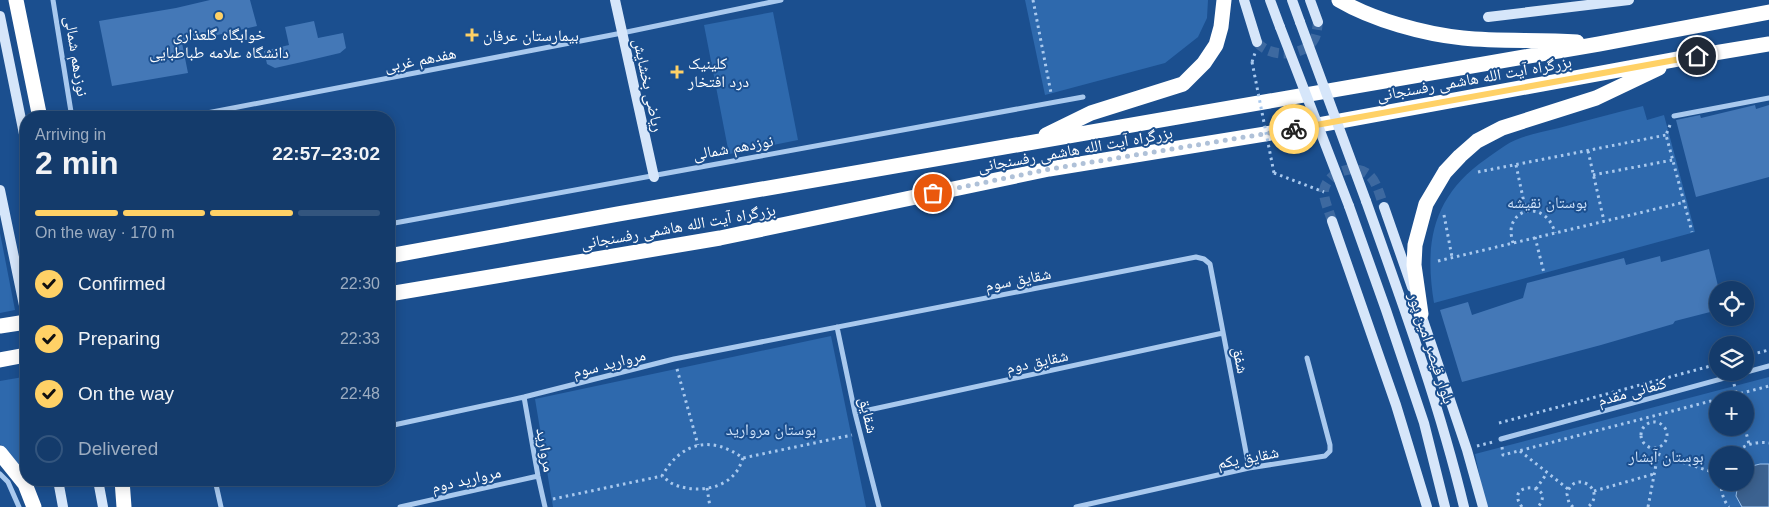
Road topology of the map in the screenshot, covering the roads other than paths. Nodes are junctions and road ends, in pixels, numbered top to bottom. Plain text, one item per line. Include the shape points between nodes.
1 (16, 0) edge
2 (53, 0) edge
3 (615, 0) edge
4 (781, 0) edge
5 (1224, 0) edge
6 (1244, 0) edge
7 (1270, 0) edge
8 (1292, 0) edge
9 (1310, 0) edge
10 (1339, 0) edge
11 (1629, 0) edge
12 (1769, 12) edge
13 (0, 16) edge
14 (1488, 17) dead end
15 (1318, 22) tunnel mouth
16 (622, 33) junction
17 (1257, 42) dead end
18 (1599, 44) junction
19 (1769, 44) edge
20 (1678, 59) junction
21 (1083, 97) dead end
22 (1769, 98) edge
23 (39, 111) edge
24 (71, 111) edge
25 (217, 111) edge
26 (20, 114) edge
27 (1674, 116) road end
28 (1031, 143) junction
29 (654, 177) junction
30 (0, 190) edge
31 (1384, 207) tunnel mouth
32 (1332, 221) tunnel mouth
33 (395, 223) edge
34 (395, 255) edge
35 (1204, 259) joint
36 (20, 282) edge
37 (395, 293) edge
38 (1421, 314) junction
39 (20, 323) edge
40 (0, 326) edge
41 (837, 327) junction
42 (1223, 333) junction
43 (20, 356) edge
44 (1307, 358) dead end
45 (0, 360) edge
46 (1769, 366) edge
47 (524, 397) junction
48 (855, 413) junction
49 (395, 425) edge
50 (1501, 439) road end
51 (0, 453) edge
52 (1249, 468) junction
53 (0, 474) edge
54 (538, 476) junction
55 (20, 478) edge
56 (26, 486) edge
57 (59, 486) edge
58 (99, 486) edge
59 (122, 486) edge
60 (216, 486) edge
61 (544, 504) edge
62 (20, 507) edge
63 (34, 507) edge
64 (63, 507) edge
65 (103, 507) edge
66 (124, 507) edge
67 (221, 507) edge
68 (400, 507) edge
69 (879, 507) edge
70 (1076, 507) edge
71 (1427, 507) edge
72 (1445, 507) edge
73 (1464, 507) edge
74 (1483, 507) edge

1 - 23 highway
2 - 24 street, نوزدهم شمالی
3 - 16 main road, ریاضی بخشایش
4 - 16 street, هفدهم غربی
5 - 28 highway via 1216,45 1183,84 1091,113
6 - 17 main road
7 - 72 main road, بلوار قیصر امین پور, bridge via 1386,310 1424,423
8 - 73 main road, بلوار قیصر امین پور, bridge via 1405,310
9 - 15 main road
10 - 18 highway via 1380,19 1462,38
11 - 14 main road
12 - 18 highway, بزرگراه آیت الله هاشمی رفسنجانی
13 - 26 main road
16 - 25 street, هفدهم غربی
16 - 29 main road, ریاضی بخشایش
18 - 28 highway, بزرگراه آیت الله هاشمی رفسنجانی
19 - 20 highway, بزرگراه آیت الله هاشمی رفسنجانی
20 - 37 highway, بزرگراه آیت الله هاشمی رفسنجانی via 1302,128 1050,169 720,238
20 - 38 highway via 1596,98 1502,128 1477,141 1460,156 1445,172 1426,204 1415,245 1414,265
21 - 29 street, نوزدهم شمالی
22 - 27 street
28 - 34 highway, بزرگراه آیت الله هاشمی رفسنجانی
29 - 33 street, نوزدهم شمالی
30 - 36 main road
31 - 38 main road
32 - 71 main road via 1393,395
35 - 41 street, شقایق سوم via 1196,257
35 - 42 street, شفق via 1210,264
38 - 74 main road
39 - 40 highway
41 - 47 street, مروارید سوم via 674,360
41 - 48 street, شقایق
42 - 48 street, شقایق دوم
42 - 52 street, شفق
43 - 45 highway
44 - 52 street, شقایق یکم via 1330,451 1325,456
46 - 50 street, کنعانی مقدم
47 - 49 street, مروارید سوم
47 - 54 street, مروارید
48 - 69 street, شقایق
51 - 55 highway
52 - 70 street, شقایق یکم
53 - 62 street via 8,482
54 - 61 street, مروارید
54 - 68 street, مروارید دوم
56 - 63 highway
57 - 64 main road
58 - 65 main road
59 - 66 highway
60 - 67 street

